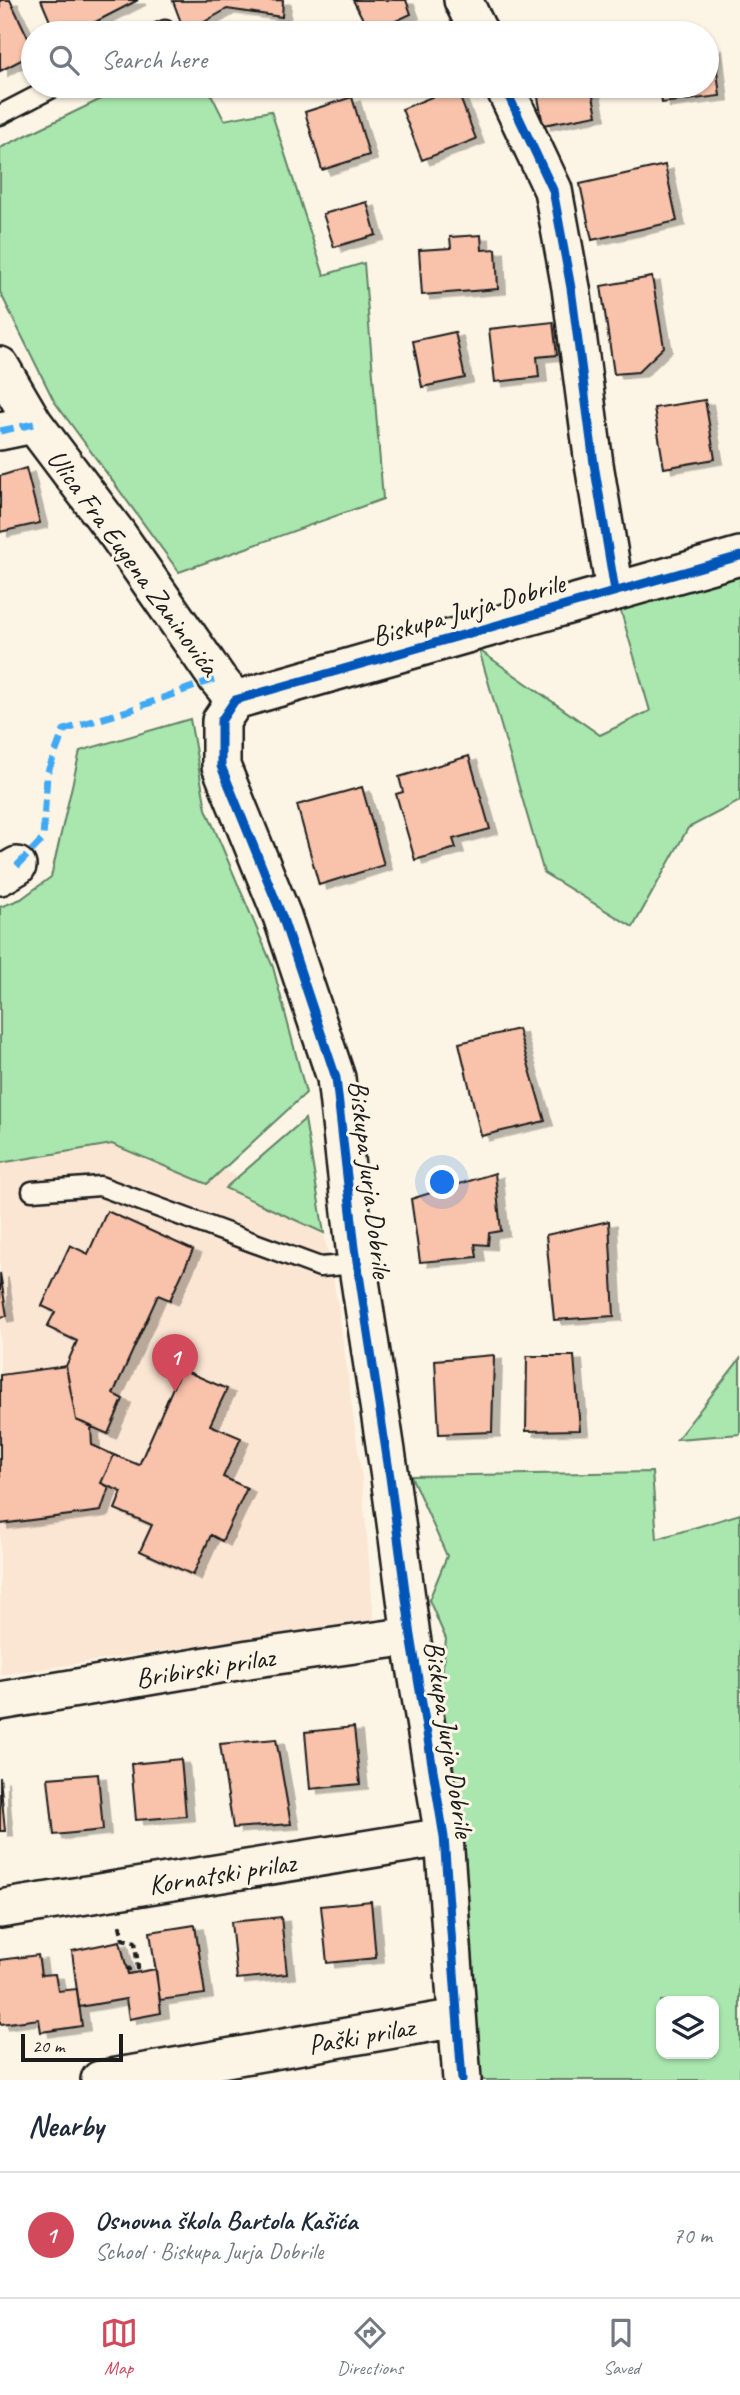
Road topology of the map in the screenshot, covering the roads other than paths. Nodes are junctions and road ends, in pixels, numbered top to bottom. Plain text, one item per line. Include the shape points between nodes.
1 (463, 0) edge
2 (473, 21) edge
3 (33, 98) edge
4 (510, 98) edge
5 (0, 115) edge
6 (0, 366) edge
7 (17, 427) edge
8 (740, 556) edge
9 (615, 591) junction
10 (235, 699) junction
11 (32, 1191) dead end
12 (358, 1264) junction
13 (411, 1636) junction
14 (0, 1701) edge
15 (444, 1837) junction
16 (0, 1909) edge
17 (457, 2018) junction
18 (100, 2080) edge
19 (462, 2080) edge

1 - 2 street
3 - 5 lane
4 - 9 street via 553,190
6 - 7 street, Ulica Fra Eugena Zaninovića
7 - 10 street, Ulica Fra Eugena Zaninovića via 117,534
8 - 9 street, Biskupa Jurja Dobrile
9 - 10 street, Biskupa Jurja Dobrile
10 - 12 street, Biskupa Jurja Dobrile via 221,722 221,766 282,916 336,1078
11 - 12 lane via 100,1186 320,1266
12 - 13 street, Biskupa Jurja Dobrile
13 - 14 street, Bribirski prilaz
13 - 15 street, Biskupa Jurja Dobrile
15 - 16 street, Kornatski prilaz
15 - 17 street, Biskupa Jurja Dobrile
17 - 18 street, Paški prilaz
17 - 19 street, Biskupa Jurja Dobrile

